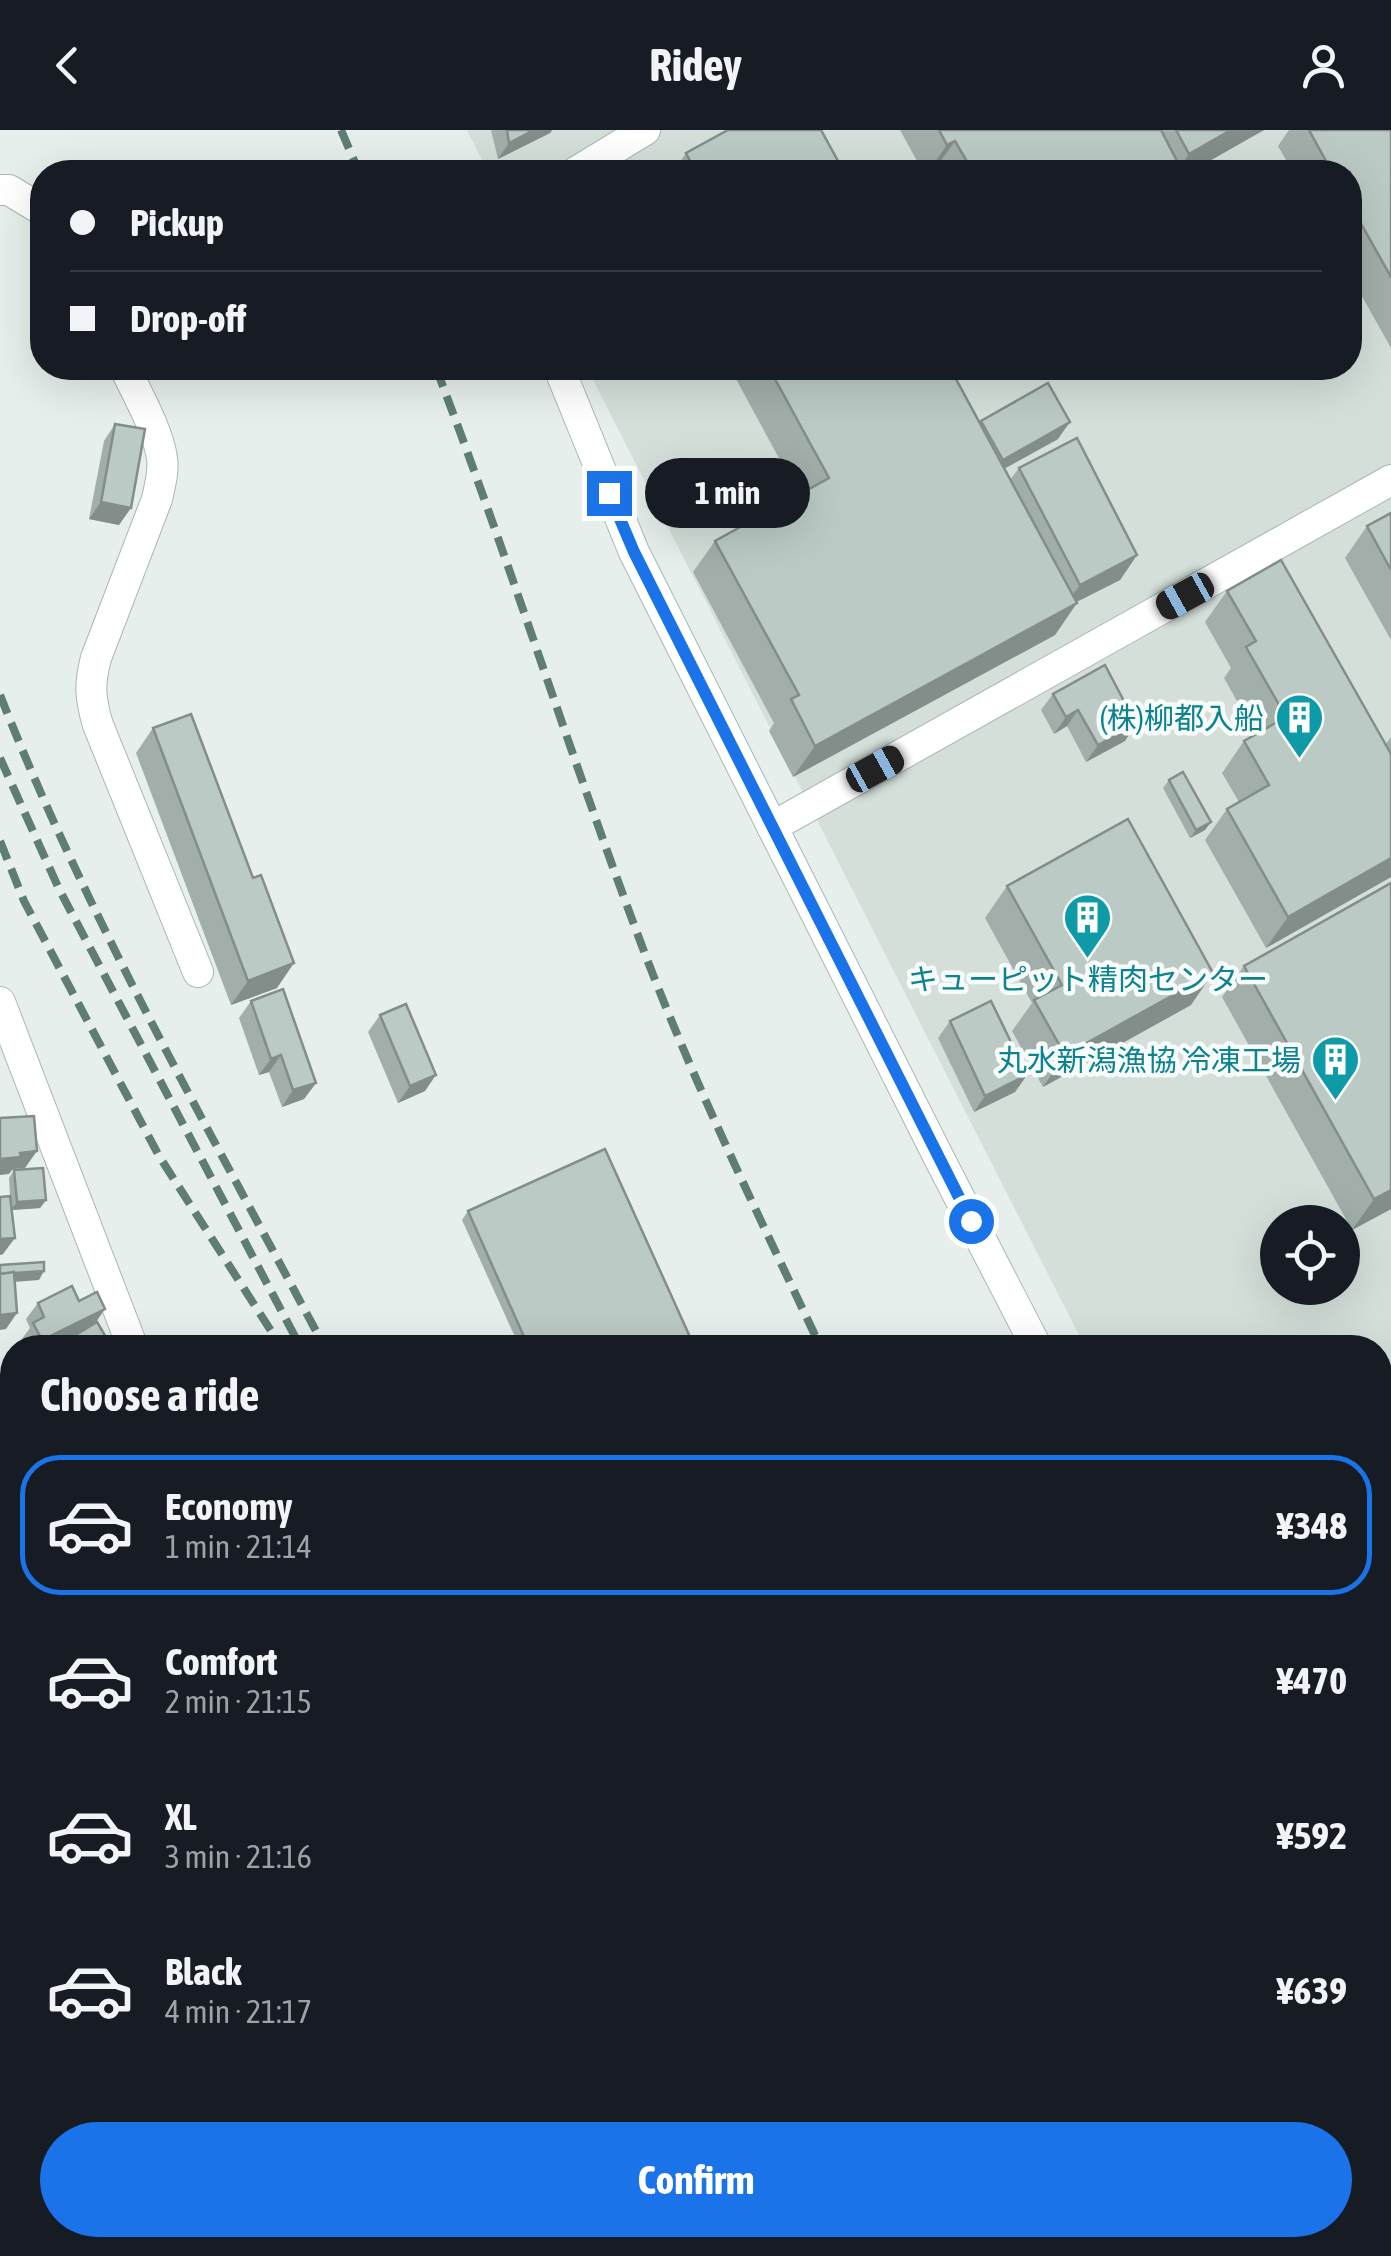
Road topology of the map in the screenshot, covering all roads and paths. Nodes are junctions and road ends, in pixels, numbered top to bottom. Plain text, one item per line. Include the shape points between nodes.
1 (645, 130) edge
2 (596, 160) edge
3 (0, 190) edge
4 (30, 203) edge
5 (130, 380) edge
6 (564, 380) edge
7 (1391, 480) edge
8 (772, 827) junction
9 (198, 972) dead end
10 (0, 1002) edge
11 (127, 1335) edge
12 (1030, 1335) edge

1 - 2 street
3 - 4 street
5 - 9 street via 157,439 162,479 96,658 90,698
6 - 8 street via 634,552
7 - 8 street
8 - 12 street
10 - 11 street

